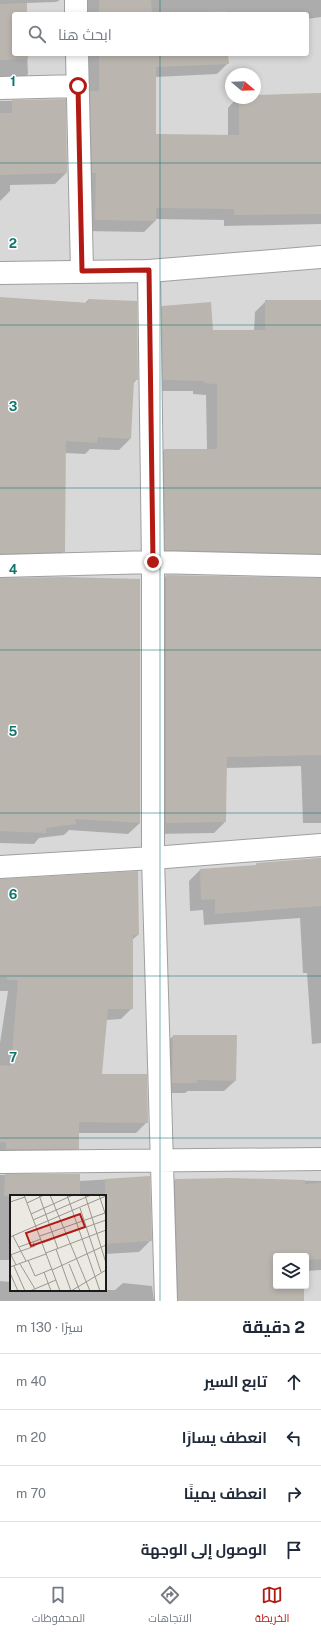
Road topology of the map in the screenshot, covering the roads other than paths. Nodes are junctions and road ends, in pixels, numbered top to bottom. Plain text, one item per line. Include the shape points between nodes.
1 (76, 0) edge
2 (76, 12) edge
3 (77, 56) edge
4 (78, 86) junction
5 (0, 88) edge
6 (321, 257) edge
7 (149, 270) junction
8 (82, 271) junction
9 (0, 273) edge
10 (153, 562) junction
11 (0, 566) edge
12 (321, 566) edge
13 (321, 845) edge
14 (153, 858) junction
15 (0, 867) edge
16 (321, 1159) edge
17 (161, 1161) junction
18 (0, 1162) edge
19 (166, 1301) edge

1 - 2 street
3 - 4 street
4 - 5 street
4 - 8 street
6 - 7 street
7 - 8 street
7 - 10 street
8 - 9 street
10 - 11 street
10 - 12 street
10 - 14 street
13 - 14 street
14 - 15 street
14 - 17 street
16 - 17 street
17 - 18 street
17 - 19 street

